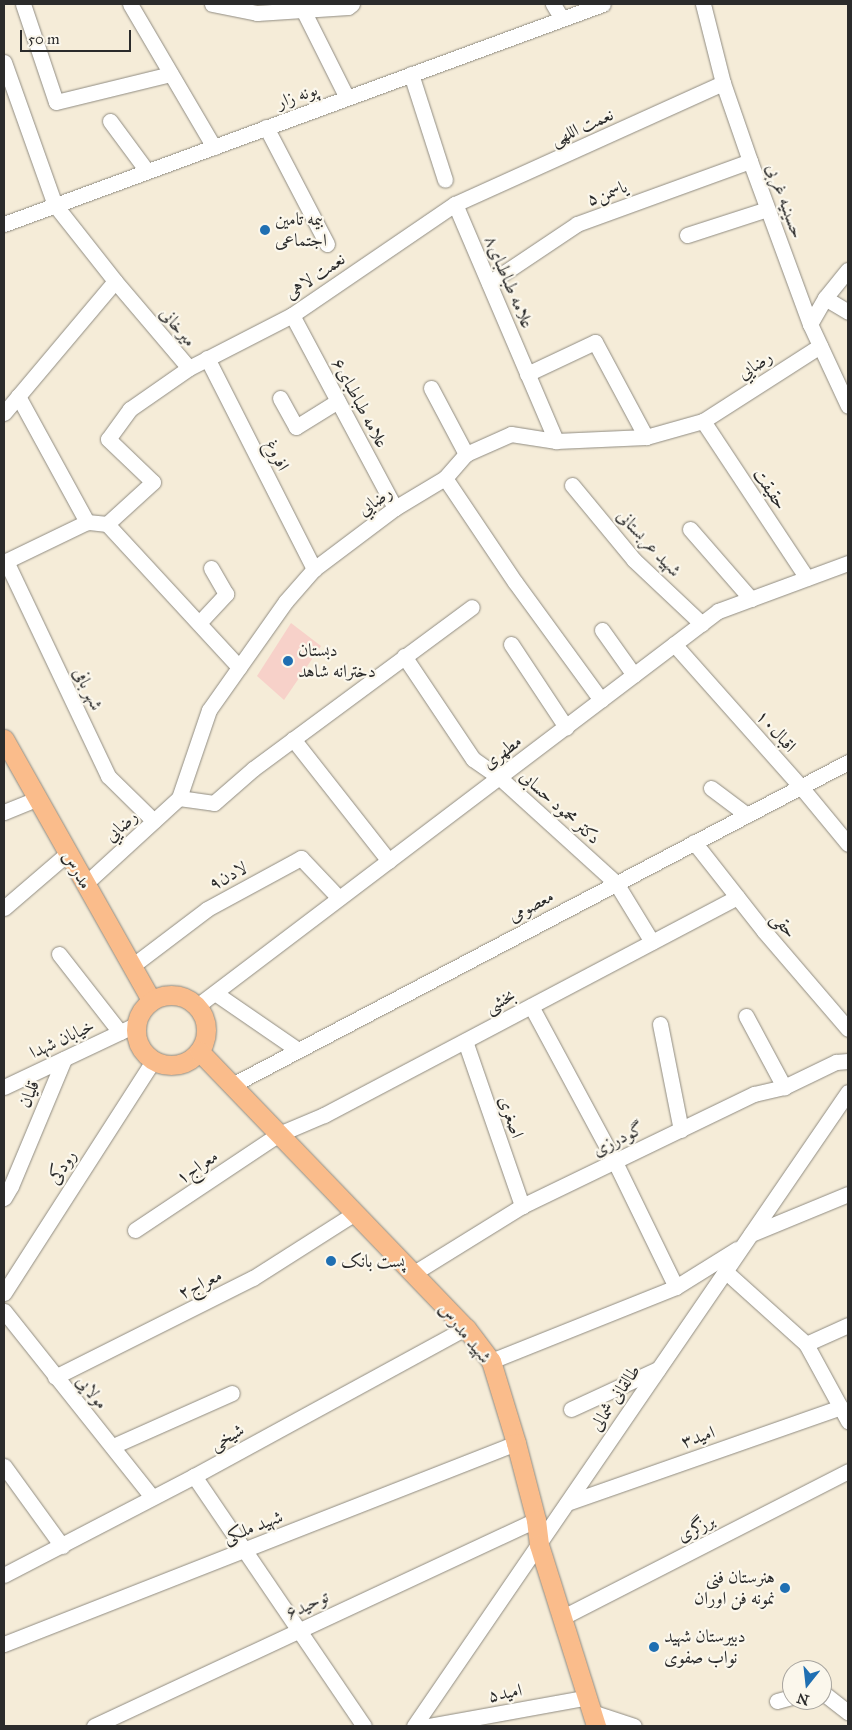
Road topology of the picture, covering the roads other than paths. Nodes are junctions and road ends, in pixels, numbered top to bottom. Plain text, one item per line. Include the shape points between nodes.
1 (23, 4) edge
2 (130, 4) edge
3 (212, 4) edge
4 (352, 4) edge
5 (553, 4) edge
6 (603, 4) edge
7 (703, 4) edge
8 (302, 10) junction
9 (562, 19) junction
10 (4, 62) edge
11 (171, 74) junction
12 (411, 74) junction
13 (723, 83) junction
14 (347, 98) junction
15 (110, 121) dead end
16 (266, 127) junction
17 (214, 146) junction
18 (750, 161) junction
19 (147, 172) junction
20 (445, 180) dead end
21 (455, 204) junction
22 (55, 205) junction
23 (767, 209) junction
24 (4, 224) edge
25 (687, 235) dead end
26 (327, 244) dead end
27 (848, 270) edge
28 (115, 281) junction
29 (489, 283) junction
30 (825, 298) junction
31 (848, 312) edge
32 (292, 314) junction
33 (810, 324) junction
34 (820, 346) junction
35 (207, 358) junction
36 (189, 368) junction
37 (527, 374) junction
38 (431, 388) dead end
39 (18, 396) junction
40 (280, 398) dead end
41 (338, 401) junction
42 (848, 406) edge
43 (4, 413) edge
44 (703, 421) junction
45 (646, 437) junction
46 (556, 440) junction
47 (466, 454) junction
48 (445, 478) junction
49 (572, 485) dead end
50 (395, 508) junction
51 (87, 522) junction
52 (107, 524) junction
53 (690, 529) dead end
54 (5, 562) edge
55 (848, 563) edge
56 (211, 568) dead end
57 (314, 569) junction
58 (807, 578) junction
59 (751, 599) junction
60 (472, 607) dead end
61 (198, 623) junction
62 (702, 624) junction
63 (602, 630) dead end
64 (511, 644) dead end
65 (674, 644) junction
66 (404, 656) junction
67 (239, 667) junction
68 (634, 675) junction
69 (601, 700) junction
70 (566, 727) junction
71 (293, 739) junction
72 (7, 750) edge
73 (848, 762) edge
74 (499, 777) junction
75 (801, 786) junction
76 (711, 788) dead end
77 (179, 798) junction
78 (38, 799) junction
79 (4, 812) edge
80 (747, 815) junction
81 (154, 821) junction
82 (694, 842) junction
83 (848, 844) edge
84 (68, 853) junction
85 (389, 861) junction
86 (616, 883) junction
87 (86, 884) junction
88 (737, 897) junction
89 (339, 898) junction
90 (4, 908) edge
91 (652, 942) junction
92 (59, 954) dead end
93 (132, 966) junction
94 (215, 993) junction
95 (151, 1000) junction
96 (197, 1006) junction
97 (531, 1006) junction
98 (746, 1016) dead end
99 (660, 1024) dead end
100 (128, 1029) junction
101 (848, 1030) edge
102 (465, 1041) junction
103 (298, 1050) junction
104 (200, 1051) junction
105 (64, 1059) junction
106 (153, 1060) junction
107 (848, 1061) edge
108 (232, 1085) junction
109 (4, 1087) edge
110 (784, 1087) junction
111 (848, 1092) edge
112 (681, 1130) junction
113 (279, 1134) junction
114 (614, 1162) junction
115 (848, 1194) edge
116 (4, 1198) edge
117 (522, 1206) junction
118 (355, 1213) junction
119 (135, 1230) dead end
120 (747, 1240) junction
121 (726, 1271) junction
122 (414, 1273) junction
123 (676, 1286) junction
124 (4, 1293) edge
125 (4, 1311) edge
126 (848, 1325) edge
127 (466, 1328) junction
128 (806, 1344) junction
129 (491, 1361) junction
130 (658, 1369) junction
131 (55, 1377) junction
132 (232, 1393) dead end
133 (841, 1407) junction
134 (571, 1409) dead end
135 (848, 1421) edge
136 (516, 1443) junction
137 (113, 1446) junction
138 (4, 1466) edge
139 (848, 1471) edge
140 (194, 1476) junction
141 (151, 1496) junction
142 (567, 1503) junction
143 (536, 1520) junction
144 (62, 1546) junction
145 (539, 1546) junction
146 (245, 1550) junction
147 (4, 1575) edge
148 (562, 1618) junction
149 (299, 1629) junction
150 (4, 1644) edge
151 (782, 1700) edge
152 (832, 1700) edge
153 (777, 1702) dead end
154 (592, 1712) edge
155 (848, 1712) edge
156 (94, 1726) edge
157 (364, 1726) edge
158 (414, 1726) edge
159 (429, 1726) edge
160 (634, 1726) edge

1 - 11 street via 56,102
2 - 11 street
3 - 8 street via 257,13
4 - 8 street via 348,7
5 - 9 street
6 - 9 street, پونه زار
7 - 13 street, حسینیه غربی
8 - 14 street
9 - 12 street, پونه زار
10 - 22 street, میرخانی
11 - 17 street
12 - 14 street, پونه زار
12 - 20 street
13 - 18 street, حسینیه غربی
13 - 21 street, نعمت اللهی
14 - 16 street, پونه زار
15 - 19 street
16 - 17 street, پونه زار
16 - 26 street
17 - 19 street, پونه زار
18 - 23 street, حسینیه غربی
18 - 29 street, یاسمن۵ via 577,224
19 - 22 street, پونه زار
21 - 29 street, علامه طباطبای۸
21 - 32 street, نعمت لاهی
22 - 24 street, پونه زار
22 - 28 street, میرخانی
23 - 25 street
23 - 33 street, حسینیه غربی
27 - 30 street
28 - 36 street, میرخانی
28 - 39 street
29 - 37 street, علامه طباطبای۸
30 - 31 street
30 - 33 street
32 - 35 street, نعمت لاهی
32 - 41 street, علامه طباطبای۶
33 - 34 street, حسینیه غربی
34 - 42 street, حسینیه غربی
34 - 44 street, رضایي
35 - 36 street, نعمت لاهی
35 - 57 street, افروغ
36 - 52 street, میرخانی via 130,409 108,439 153,482
37 - 45 street via 595,342
37 - 46 street, علامه طباطبای۸
38 - 47 street
39 - 43 street
39 - 51 street
40 - 41 street via 296,427
41 - 50 street, علامه طباطبای۶
44 - 45 street, رضایي
44 - 58 street, حقیقت
45 - 46 street, رضایي
46 - 47 street, رضایي via 511,434
47 - 48 street, رضایي
48 - 50 street, رضایي
48 - 69 street via 515,582
49 - 62 street, شهید عربستانی via 634,560
50 - 57 street, رضایي
51 - 52 street
51 - 54 street
52 - 61 street
53 - 59 street
54 - 81 street, شهر بافی via 108,776
55 - 58 street, مطهری
56 - 61 street via 226,594
57 - 67 street, رضایي via 286,601
58 - 59 street, مطهری
59 - 62 street, مطهری via 718,611
60 - 66 street
61 - 67 street
62 - 65 street, مطهری
63 - 68 street
64 - 70 street
65 - 68 street, مطهری
65 - 75 street, اقبال۱۰
66 - 71 street
66 - 74 street, دکتر محمود حسابی via 473,759
67 - 77 street, رضایي via 209,710
68 - 69 street, مطهری
69 - 70 street, مطهری
70 - 74 street, مطهری
71 - 77 street via 214,803
71 - 85 street
72 - 78 main road, مدرس
73 - 75 street, معصومی
74 - 85 street, مطهری
74 - 86 street, دکتر محمود حسابی
75 - 80 street, معصومی
75 - 83 street, اقبال۱۰
76 - 80 street
77 - 81 street, رضایي
78 - 79 street
78 - 84 main road, مدرس
80 - 82 street, معصومی
81 - 87 street, رضایي
82 - 86 street, معصومی
82 - 88 street, حقی
84 - 87 main road, مدرس
84 - 90 street
85 - 89 street, مطهری
86 - 91 street, دکتر محمود حسابی
86 - 103 street, معصومی
87 - 93 main road, مدرس
88 - 91 street, بخشی
88 - 101 street, حقی
89 - 93 street, لادن۹ via 301,858 207,909
89 - 94 street, مطهری
91 - 97 street, بخشی
92 - 100 street
93 - 95 main road, مدرس
94 - 96 street, مطهری
94 - 103 street
95 - 96 main road via 170,994 190,1000
95 - 100 main road
96 - 104 main road via 206,1023
97 - 102 street, بخشی
97 - 114 street
98 - 110 street
99 - 112 street
100 - 105 street, خیابان شهدا
100 - 106 main road
102 - 113 street, بخشی via 324,1115
102 - 117 street, اصغری
103 - 108 street, معصومی
104 - 106 main road via 183,1064 173,1066
104 - 108 main road, شهید مدرس
105 - 109 street, خیابان شهدا
105 - 116 street, قلیان via 12,1186
106 - 124 street, رودکی
107 - 110 street, گودرزی via 836,1062
108 - 113 main road, شهید مدرس
110 - 112 street, گودرزی via 754,1094
111 - 120 street, طالقانی شمالی
112 - 114 street, گودرزی
113 - 118 main road, شهید مدرس
113 - 119 street, معراج۱
114 - 117 street, گودرزی
114 - 123 street
115 - 120 street
117 - 122 street, گودرزی
118 - 122 main road, شهید مدرس
118 - 131 street, معراج۲ via 253,1278
120 - 121 street, طالقانی شمالی
120 - 123 street
121 - 128 street
121 - 130 street, طالقانی شمالی
122 - 127 main road, شهید مدرس
123 - 129 street
125 - 131 street, مولایی
126 - 128 street
127 - 129 main road, شهید مدرس
127 - 140 street, شیخی
128 - 133 street
129 - 136 main road, شهید مدرس
130 - 134 street
130 - 142 street, طالقانی شمالی
131 - 137 street, مولایی
132 - 137 street
133 - 135 street
133 - 142 street, امید۳
136 - 143 main road, شهید مدرس
136 - 146 street, شهید ملکی
137 - 141 street, مولایی
138 - 144 street
139 - 148 street, برزگری
140 - 141 street, شیخی
140 - 146 street
141 - 144 street, شیخی
142 - 145 street, طالقانی شمالی
143 - 145 main road, شهید مدرس
143 - 149 street, توحید۶
144 - 147 street, شیخی
145 - 148 main road, شهید مدرس
145 - 158 street, طالقانی شمالی
146 - 149 street
146 - 150 street, شهید ملکی
148 - 154 main road, شهید مدرس
149 - 156 street, توحید۶
149 - 157 street
151 - 153 street
152 - 155 street
154 - 159 street, امید۵
154 - 160 street

